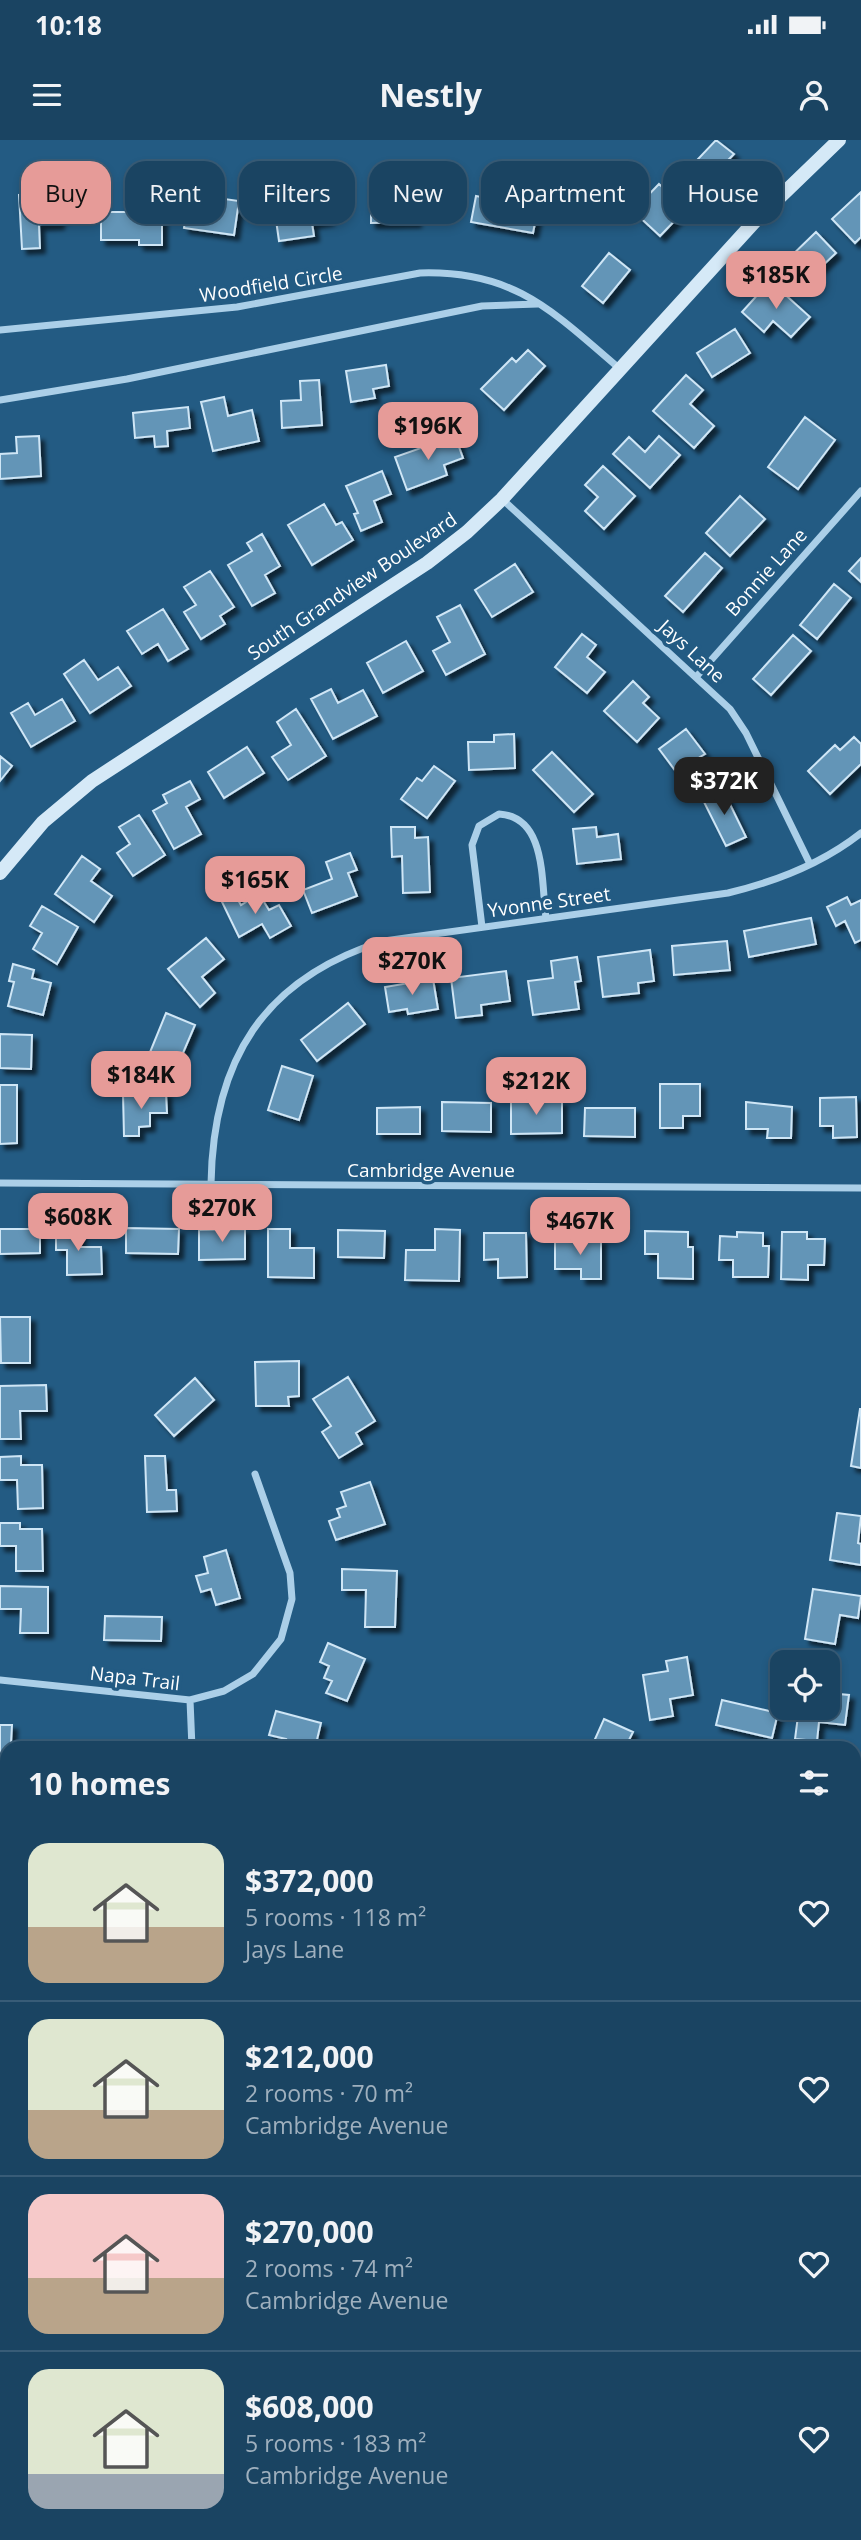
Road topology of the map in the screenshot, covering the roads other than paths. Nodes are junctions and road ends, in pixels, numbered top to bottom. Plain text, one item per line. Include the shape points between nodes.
1 (839, 140) edge
2 (539, 304) junction
3 (0, 330) edge
4 (620, 369) junction
5 (0, 400) edge
6 (861, 491) edge
7 (502, 499) junction
8 (697, 676) junction
9 (861, 833) edge
10 (810, 864) junction
11 (0, 873) edge
12 (546, 918) junction
13 (482, 927) junction
14 (0, 1183) edge
15 (212, 1184) junction
16 (861, 1188) edge
17 (255, 1474) dead end
18 (0, 1680) edge
19 (190, 1700) junction
20 (192, 1741) edge

1 - 4 street, South Grandview Boulevard via 756,220
2 - 3 street, Woodfield Circle via 515,287 480,276 421,274 237,307
2 - 4 street, Woodfield Circle
2 - 5 street via 482,306
4 - 7 street, South Grandview Boulevard
6 - 8 street, Bonnie Lane
7 - 8 street, Jays Lane
7 - 11 street, South Grandview Boulevard via 426,563 92,782 43,822
8 - 10 street, Jays Lane via 730,709 746,733
9 - 10 street, Yvonne Street
10 - 12 street, Yvonne Street via 762,885 728,893
12 - 13 street, Yvonne Street
12 - 13 street via 532,832 518,817 499,814 479,825 472,845
13 - 15 street, Yvonne Street via 384,941 349,952 312,972 281,997 233,1065 217,1112
14 - 15 street, Cambridge Avenue
15 - 16 street, Cambridge Avenue
17 - 19 street, Napa Trail via 290,1573 289,1614 272,1653 253,1674 224,1691
18 - 19 street, Napa Trail
19 - 20 street

